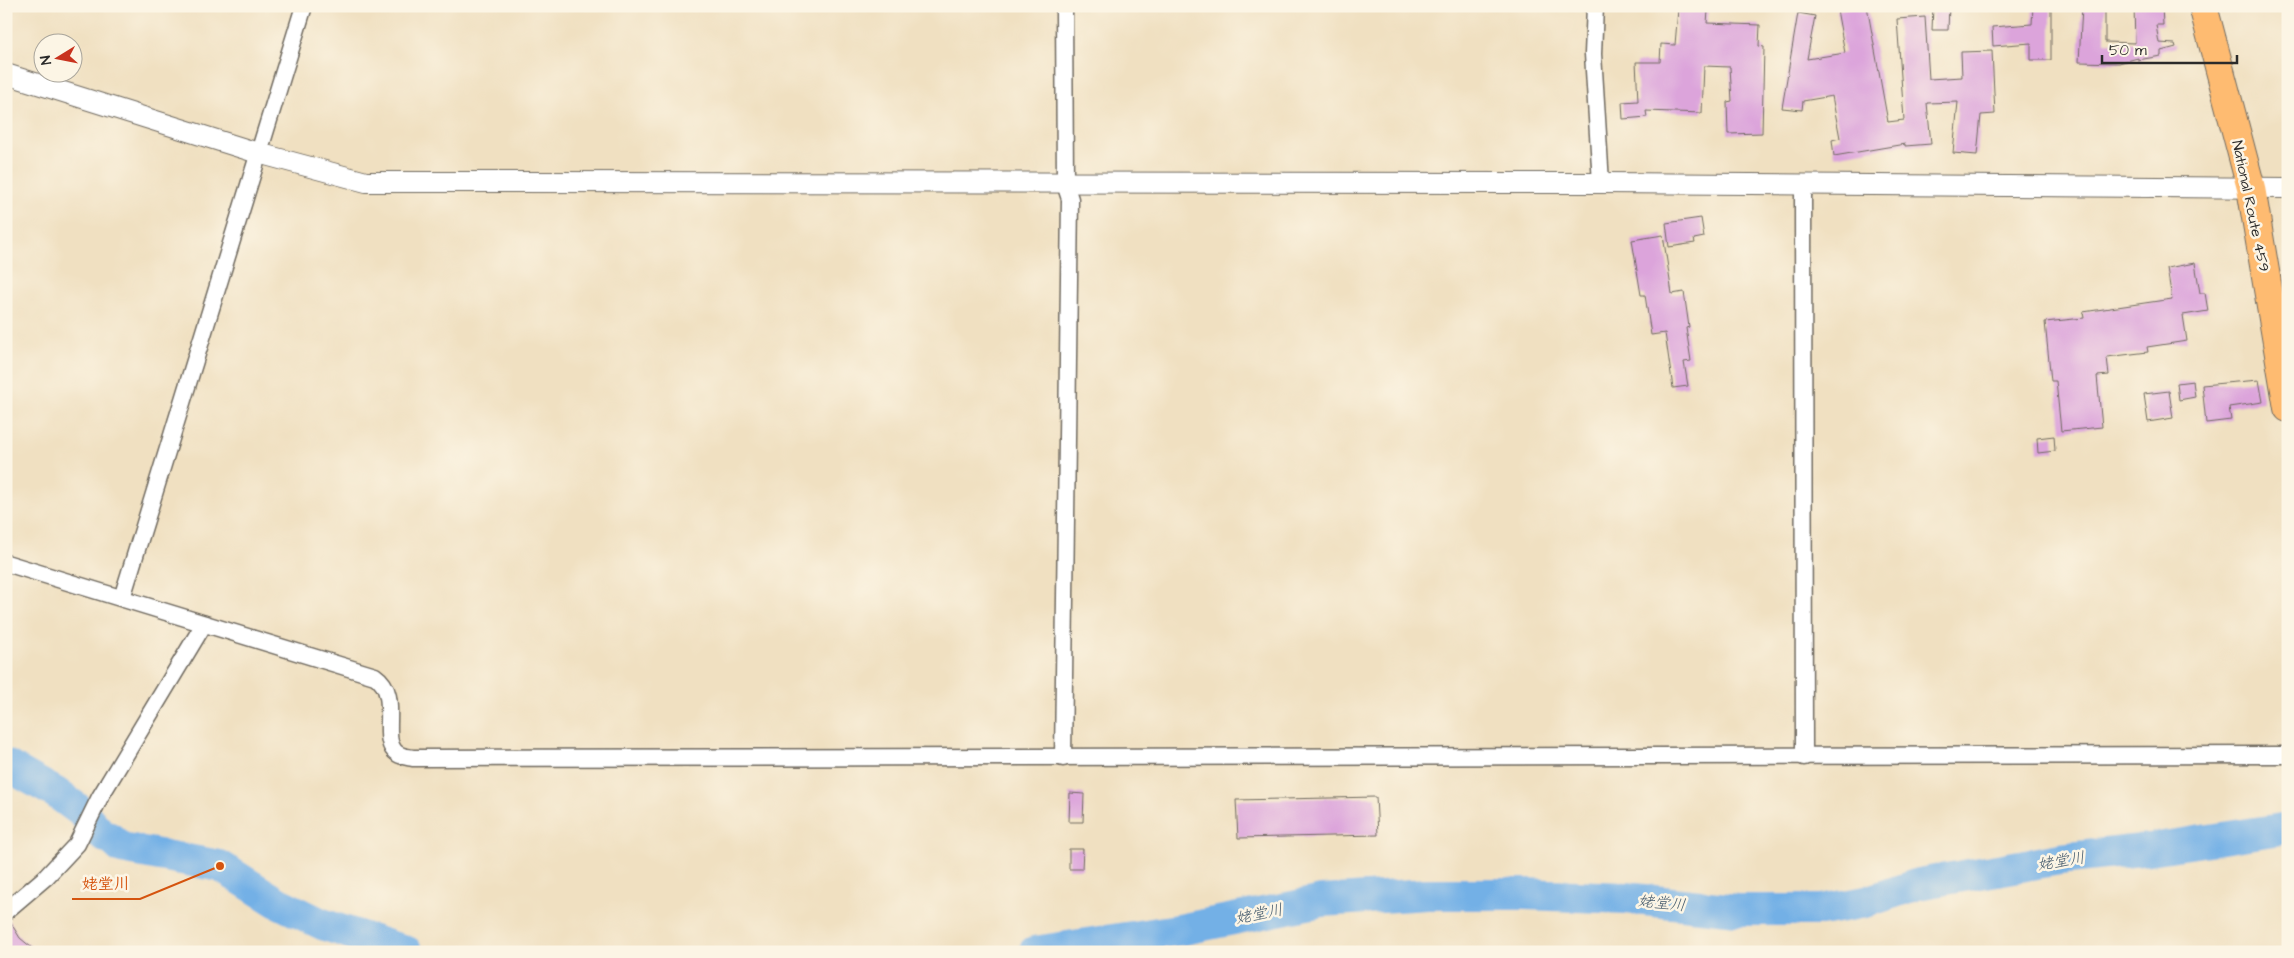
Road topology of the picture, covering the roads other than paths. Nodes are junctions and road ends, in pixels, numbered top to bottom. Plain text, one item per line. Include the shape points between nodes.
1 (304, 6) edge
2 (1064, 6) edge
3 (1595, 6) edge
4 (2202, 6) edge
5 (6, 74) edge
6 (258, 153) junction
7 (1601, 183) junction
8 (1065, 184) junction
9 (1803, 184) junction
10 (2251, 188) junction
11 (2288, 188) edge
12 (2288, 408) edge
13 (6, 563) edge
14 (122, 598) junction
15 (204, 624) junction
16 (2288, 755) edge
17 (1804, 756) junction
18 (1063, 758) junction
19 (6, 911) edge

1 - 6 street
2 - 8 street
3 - 7 street via 1593,54
4 - 10 highway, National Route 459
5 - 6 street
6 - 8 street via 366,182
6 - 14 street
7 - 8 street
7 - 9 street
8 - 18 street via 1070,199
9 - 10 street
9 - 17 street
10 - 11 street
10 - 12 highway, National Route 459
13 - 14 street
14 - 15 street
15 - 18 street via 375,676 389,693 388,722 394,750 413,758
15 - 19 street via 100,796 77,844 46,877
16 - 17 street
17 - 18 street

